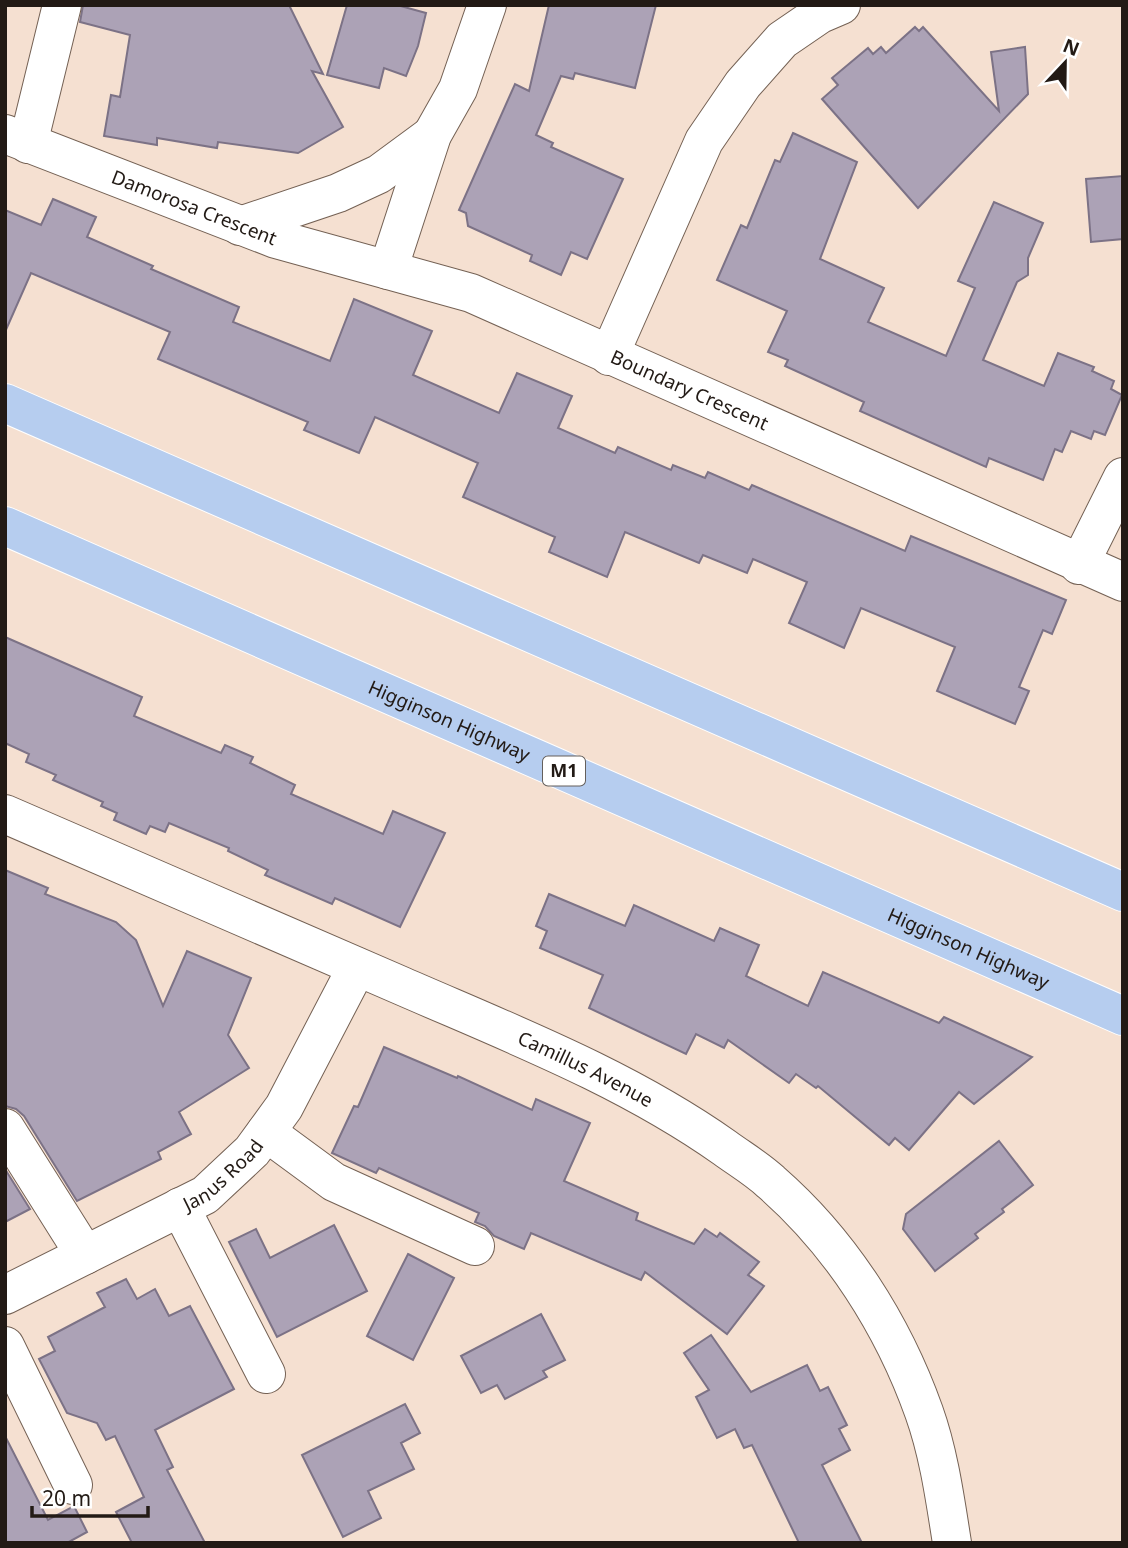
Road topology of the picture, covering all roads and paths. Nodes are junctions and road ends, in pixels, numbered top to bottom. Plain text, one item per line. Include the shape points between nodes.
1 (62, 5) edge
2 (487, 5) edge
3 (841, 5) edge
4 (432, 135) junction
5 (16, 139) edge
6 (240, 226) junction
7 (388, 270) junction
8 (609, 356) junction
9 (5, 403) edge
10 (1123, 477) edge
11 (5, 526) edge
12 (1079, 565) junction
13 (1123, 582) edge
14 (5, 814) edge
15 (1123, 892) edge
16 (357, 967) junction
17 (1123, 1016) edge
18 (5, 1128) edge
19 (266, 1132) junction
20 (180, 1207) junction
21 (475, 1246) dead end
22 (85, 1255) junction
23 (5, 1295) edge
24 (5, 1346) edge
25 (266, 1374) dead end
26 (73, 1485) dead end
27 (952, 1543) edge

1 - 5 street
2 - 4 street via 457,89
3 - 8 street, Boundary Crescent via 782,40 743,84 704,141
4 - 6 street via 379,174
4 - 7 street
5 - 6 street, Damorosa Crescent
6 - 7 street, Damorosa Crescent
7 - 8 street, Damorosa Crescent via 471,293
8 - 12 street, Boundary Crescent
9 - 15 highway
10 - 12 street
11 - 17 highway, Higginson Highway / M1
12 - 13 street, Boundary Crescent
14 - 16 street, Camillus Avenue
16 - 19 street, Janus Road via 284,1107
16 - 27 street, Camillus Avenue via 630,1089 703,1133 797,1206 856,1279 895,1343 925,1414
18 - 22 street
19 - 20 street, Janus Road via 252,1152 205,1195
19 - 21 street via 334,1182
20 - 22 street, Janus Road
20 - 25 street
22 - 23 street, Janus Road
24 - 26 street

